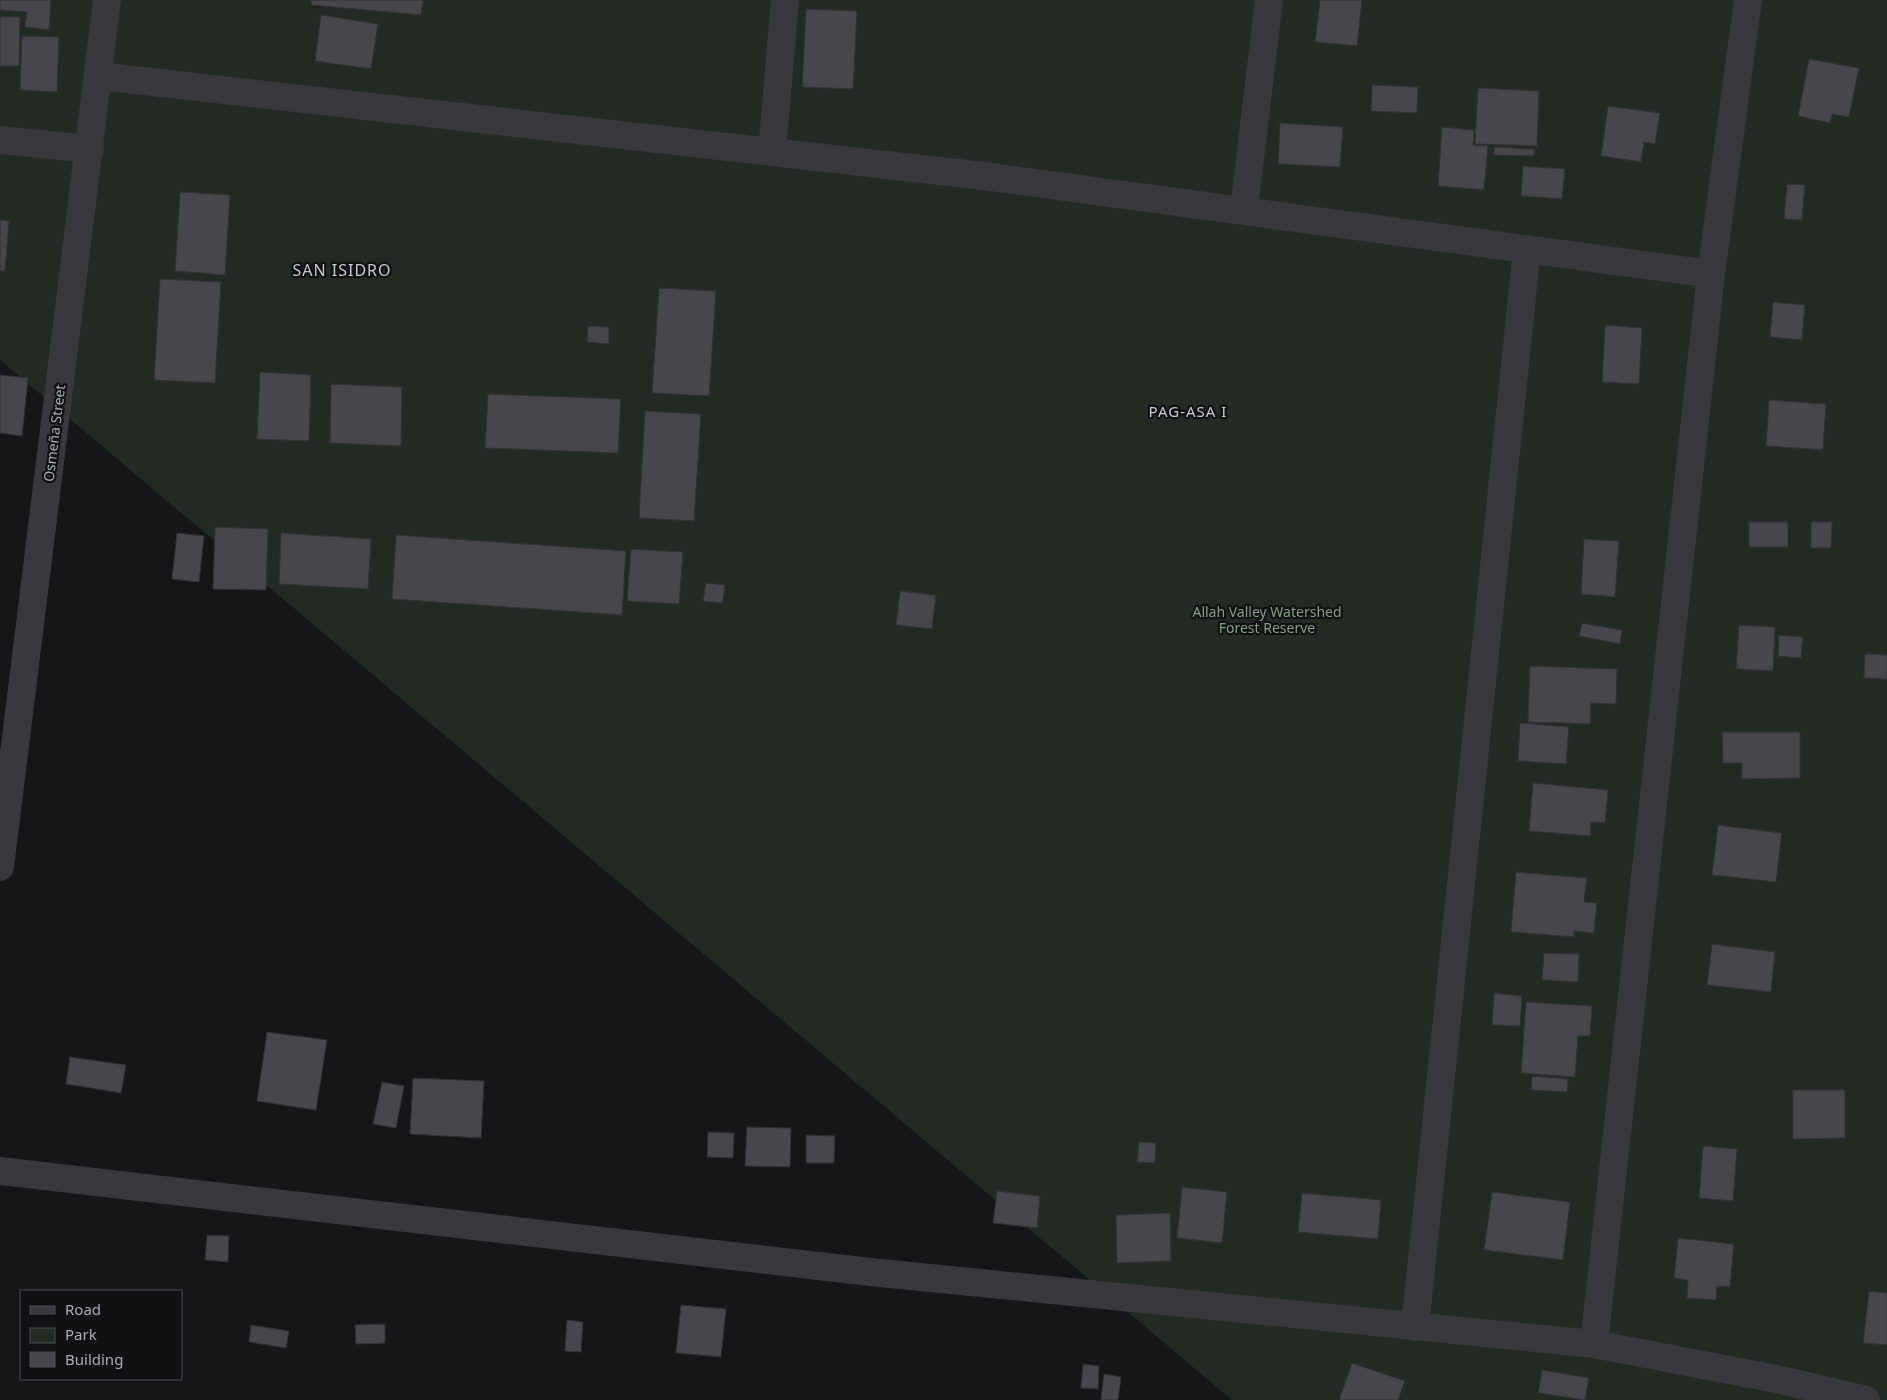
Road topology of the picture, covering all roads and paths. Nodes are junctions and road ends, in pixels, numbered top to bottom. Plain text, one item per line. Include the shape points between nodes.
1 (107, 0) edge
2 (785, 0) edge
3 (1269, 0) edge
4 (1748, 0) edge
5 (98, 76) junction
6 (0, 140) edge
7 (90, 149) junction
8 (772, 152) junction
9 (1244, 209) junction
10 (1527, 249) junction
11 (1711, 274) junction
12 (0, 867) edge
13 (0, 1171) edge
14 (1415, 1327) junction
15 (1594, 1344) junction
16 (1866, 1400) edge

1 - 5 street, Osmeña Street
2 - 8 street
3 - 9 street
4 - 11 street
5 - 7 street, Osmeña Street
5 - 8 street
6 - 7 street
7 - 12 street, Osmeña Street
8 - 9 street
9 - 10 street
10 - 11 street
10 - 14 street
11 - 15 street
13 - 14 street via 870,1272
14 - 15 street
15 - 16 street

